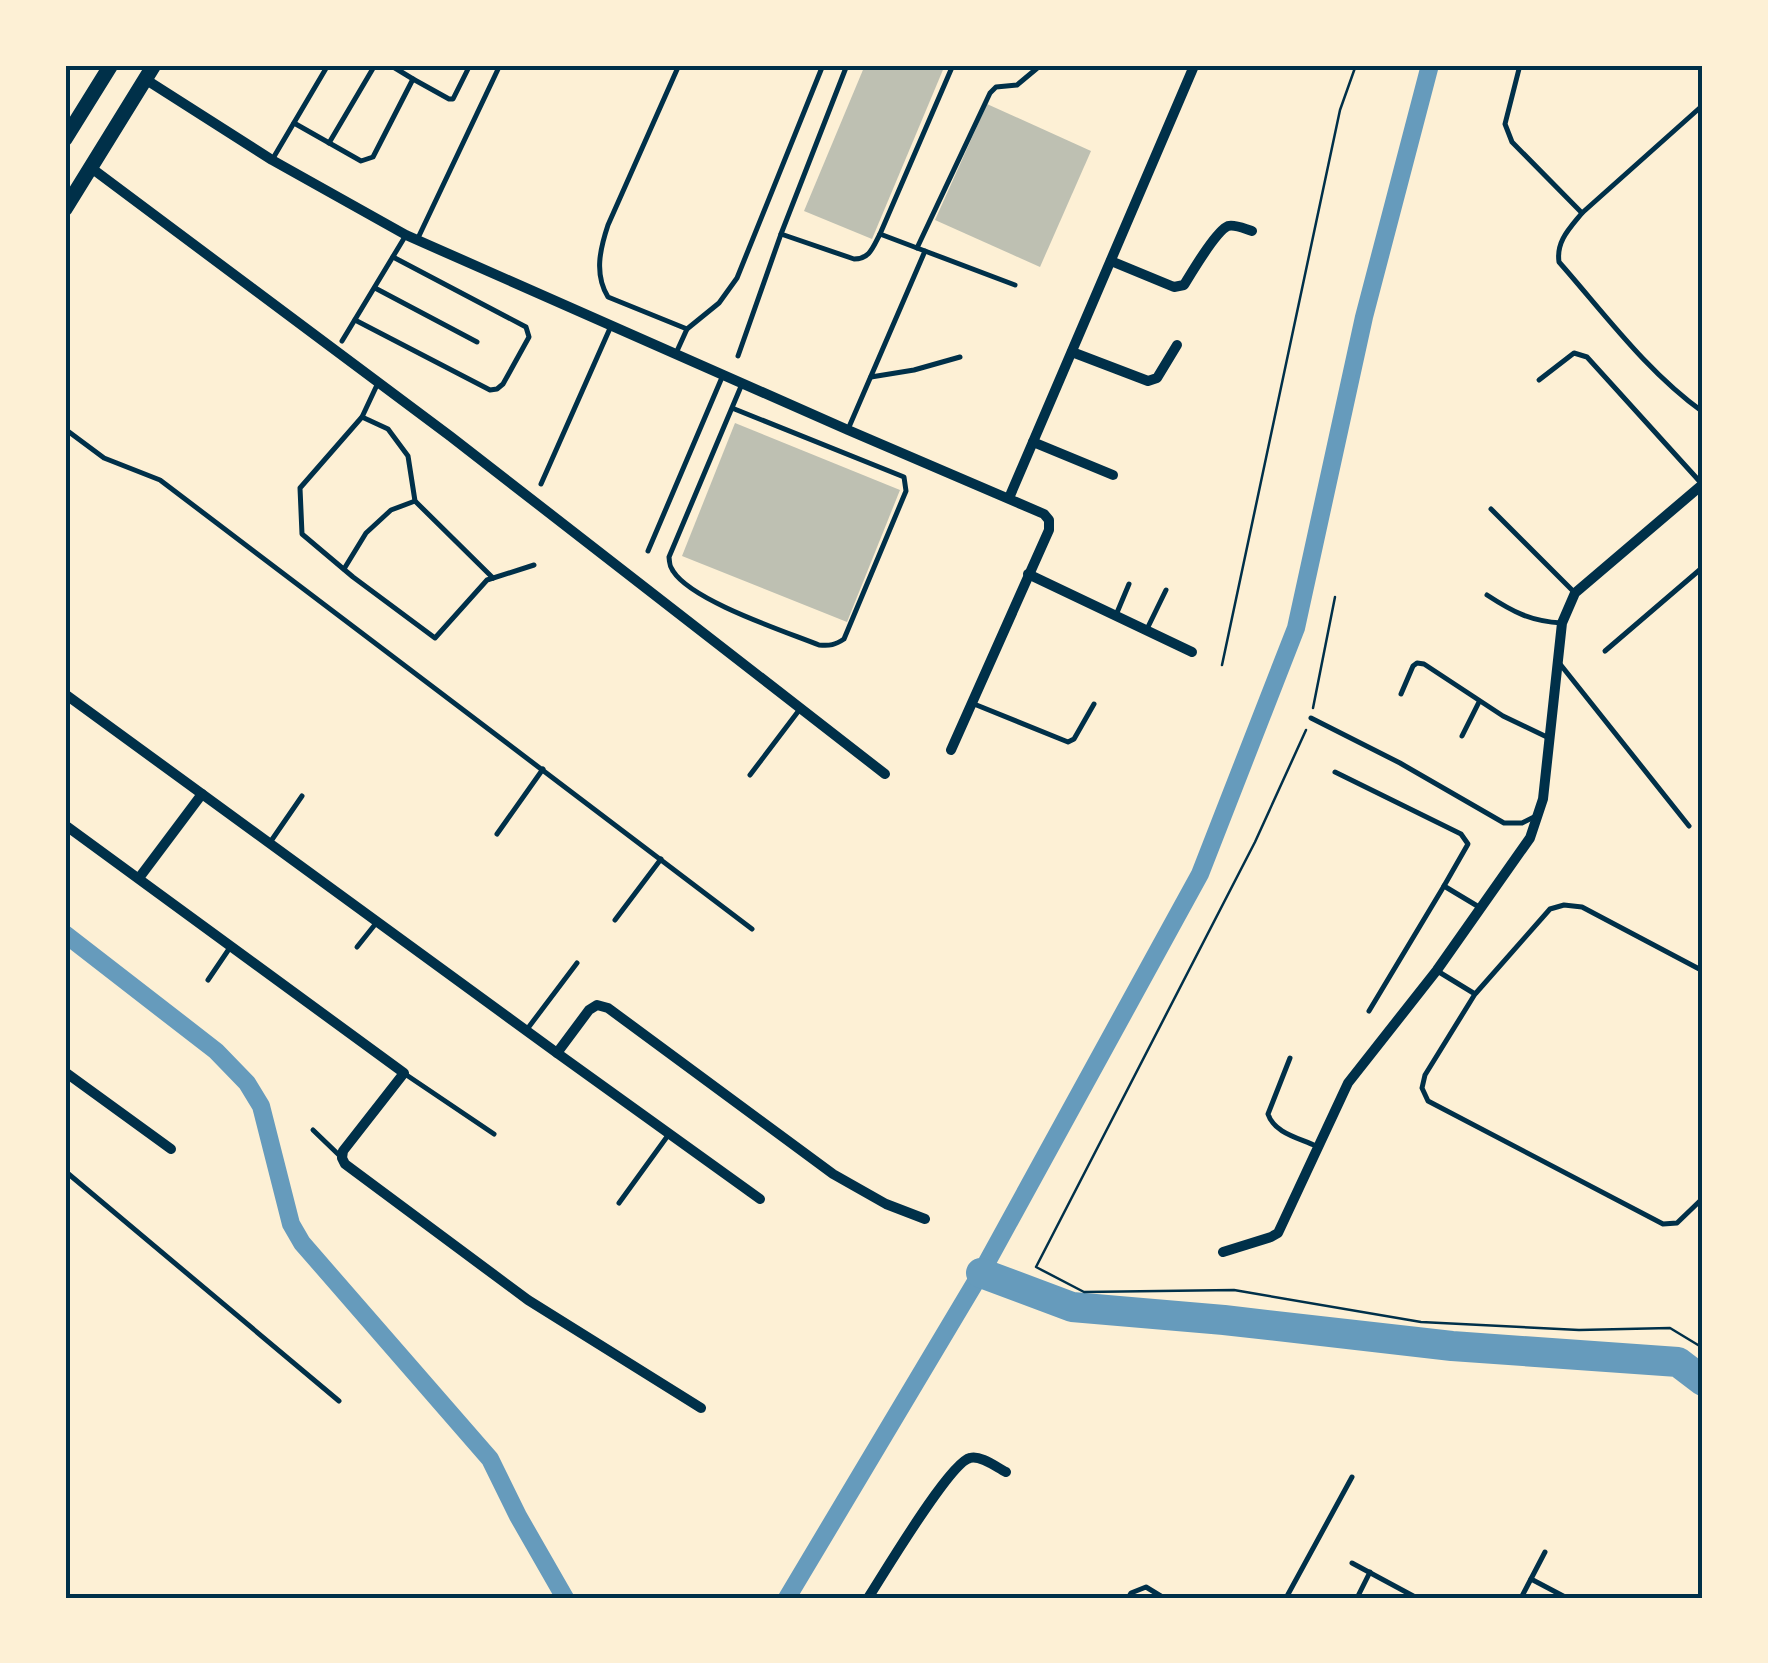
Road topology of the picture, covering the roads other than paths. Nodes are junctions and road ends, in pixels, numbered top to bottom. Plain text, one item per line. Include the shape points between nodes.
1 (112, 65) edge
2 (328, 65) edge
3 (375, 65) edge
4 (390, 65) edge
5 (470, 65) edge
6 (500, 65) edge
7 (679, 65) edge
8 (823, 65) edge
9 (848, 65) edge
10 (953, 65) edge
11 (1041, 65) edge
12 (1520, 65) edge
13 (1194, 66) edge
14 (150, 72) edge
15 (413, 79) junction
16 (1703, 105) edge
17 (294, 123) junction
18 (65, 139) edge
19 (329, 143) junction
20 (272, 160) junction
21 (90, 168) junction
22 (65, 209) edge
23 (1582, 213) junction
24 (1252, 231) dead end
25 (781, 234) junction
26 (880, 234) junction
27 (411, 238) junction
28 (918, 248) junction
29 (925, 251) junction
30 (393, 257) junction
31 (1111, 261) junction
32 (1015, 285) dead end
33 (374, 288) junction
34 (355, 320) junction
35 (611, 326) junction
36 (686, 329) junction
37 (342, 341) dead end
38 (478, 342) dead end
39 (1178, 345) dead end
40 (1072, 352) junction
41 (675, 354) junction
42 (738, 356) dead end
43 (960, 358) dead end
44 (733, 377) junction
45 (871, 377) junction
46 (1539, 380) dead end
47 (378, 382) junction
48 (732, 408) junction
49 (1703, 412) edge
50 (362, 417) junction
51 (65, 430) edge
52 (848, 430) junction
53 (1033, 442) junction
54 (1113, 475) dead end
55 (541, 484) dead end
56 (1703, 484) edge
57 (1009, 498) junction
58 (416, 501) junction
59 (1491, 509) dead end
60 (648, 551) dead end
61 (534, 565) dead end
62 (1703, 567) edge
63 (344, 570) junction
64 (1028, 574) junction
65 (493, 578) junction
66 (1129, 584) dead end
67 (1166, 590) dead end
68 (1575, 593) junction
69 (1486, 596) dead end
70 (1116, 615) junction
71 (1562, 624) junction
72 (1146, 630) junction
73 (1605, 651) dead end
74 (1192, 652) dead end
75 (1558, 660) junction
76 (65, 694) edge
77 (1401, 694) dead end
78 (971, 702) junction
79 (1479, 702) junction
80 (1094, 704) dead end
81 (800, 708) junction
82 (1311, 718) dead end
83 (1462, 736) dead end
84 (1549, 738) junction
85 (950, 750) dead end
86 (542, 769) junction
87 (1335, 772) dead end
88 (750, 774) dead end
89 (885, 774) dead end
90 (202, 794) junction
91 (302, 796) dead end
92 (1539, 815) junction
93 (65, 825) edge
94 (1689, 826) dead end
95 (497, 834) dead end
96 (270, 844) junction
97 (661, 859) junction
98 (138, 878) junction
99 (1444, 886) junction
100 (1482, 908) junction
101 (615, 920) dead end
102 (377, 922) junction
103 (752, 929) dead end
104 (231, 946) junction
105 (357, 947) dead end
106 (577, 963) dead end
107 (1436, 970) junction
108 (1703, 971) edge
109 (208, 980) dead end
110 (1475, 994) junction
111 (1369, 1011) dead end
112 (526, 1030) junction
113 (557, 1053) junction
114 (1290, 1058) dead end
115 (65, 1072) edge
116 (404, 1073) junction
117 (313, 1130) dead end
118 (494, 1134) dead end
119 (669, 1134) junction
120 (1318, 1148) junction
121 (171, 1149) dead end
122 (342, 1158) junction
123 (65, 1172) edge
124 (1703, 1198) edge
125 (760, 1199) dead end
126 (618, 1203) dead end
127 (925, 1218) dead end
128 (1223, 1252) dead end
129 (339, 1401) dead end
130 (701, 1408) dead end
131 (1006, 1472) dead end
132 (1352, 1477) dead end
133 (1545, 1552) dead end
134 (1352, 1563) dead end
135 (1370, 1572) junction
136 (1531, 1579) junction
137 (868, 1598) edge
138 (1128, 1598) edge
139 (1164, 1598) edge
140 (1286, 1598) edge
141 (1357, 1598) edge
142 (1417, 1598) edge
143 (1522, 1598) edge
144 (1567, 1598) edge

1 - 18 main road
2 - 17 lane
3 - 19 lane
4 - 15 lane
5 - 15 lane via 454,99
6 - 27 lane
7 - 36 lane via 608,225 599,272 608,297
8 - 36 lane via 737,278 719,304
9 - 25 lane
10 - 26 lane
11 - 28 lane via 1018,85 990,93
12 - 23 lane via 1507,133
13 - 31 street
14 - 20 street
14 - 21 main road
15 - 19 lane via 374,157 361,161
16 - 23 lane
17 - 19 lane
17 - 20 lane
20 - 27 street
21 - 22 main road
21 - 47 street
23 - 49 lane via 1560,244 1560,262 1650,366
24 - 31 street via 1226,227 1180,287
25 - 26 lane via 863,259
25 - 42 lane
26 - 28 lane
27 - 30 lane
27 - 35 street
28 - 29 lane
29 - 32 lane
29 - 45 lane
30 - 33 lane
30 - 34 lane via 526,326 529,337 503,384 490,390
31 - 40 street
33 - 34 lane
33 - 38 lane
34 - 37 lane
35 - 41 street
35 - 55 lane
36 - 41 lane
39 - 40 street via 1148,381
40 - 53 street
41 - 44 street
43 - 45 lane
44 - 48 lane
44 - 52 street
44 - 60 lane
45 - 52 lane
46 - 56 lane via 1581,353
47 - 50 lane
47 - 81 street
48 - 48 lane via 670,566 713,601 819,646 838,644 906,491 904,477
50 - 58 lane via 388,429 408,456
50 - 63 lane via 300,488 302,534
51 - 86 lane via 104,458 160,480
52 - 57 street
53 - 54 street
53 - 57 street
56 - 68 street
57 - 64 street via 1050,520
58 - 63 lane via 391,510 366,533
58 - 65 lane
59 - 68 lane
61 - 65 lane
62 - 73 lane
63 - 65 lane via 435,638
64 - 70 street
64 - 78 street
66 - 70 lane
67 - 72 lane
68 - 71 street
69 - 71 lane via 1538,622
70 - 72 street
71 - 75 street
72 - 74 street
75 - 84 street
75 - 94 lane
76 - 90 street
77 - 79 lane via 1417,662
78 - 80 lane via 1068,742
78 - 85 street
79 - 83 lane
79 - 84 lane
81 - 88 lane
81 - 89 street
82 - 92 lane via 1504,822 1522,824
84 - 92 street
86 - 95 lane
86 - 97 lane
87 - 99 lane via 1462,834 1468,844
90 - 96 street
90 - 98 street
91 - 96 lane
92 - 100 street
93 - 98 street
96 - 102 street
97 - 101 lane
97 - 103 lane
98 - 104 street
99 - 100 lane
99 - 111 lane
100 - 107 street
102 - 105 lane
102 - 112 street
104 - 109 lane
104 - 116 street
106 - 112 lane
107 - 110 lane
107 - 120 street via 1357,1069
108 - 110 lane via 1582,907 1564,905 1550,909
110 - 124 lane via 1425,1075 1428,1101 1662,1224 1677,1224
112 - 113 street
113 - 119 street
113 - 127 street via 589,1010 608,1008 833,1174
114 - 120 lane via 1270,1122
115 - 121 street
116 - 118 lane
116 - 122 street
117 - 122 lane
119 - 125 street
119 - 126 lane
120 - 128 street via 1278,1233
122 - 130 street via 528,1300
123 - 129 lane
131 - 137 street via 975,1457 958,1466
132 - 140 lane
133 - 136 lane
134 - 135 lane
135 - 141 lane
135 - 142 lane
136 - 143 lane
136 - 144 lane
138 - 139 lane via 1146,1586

